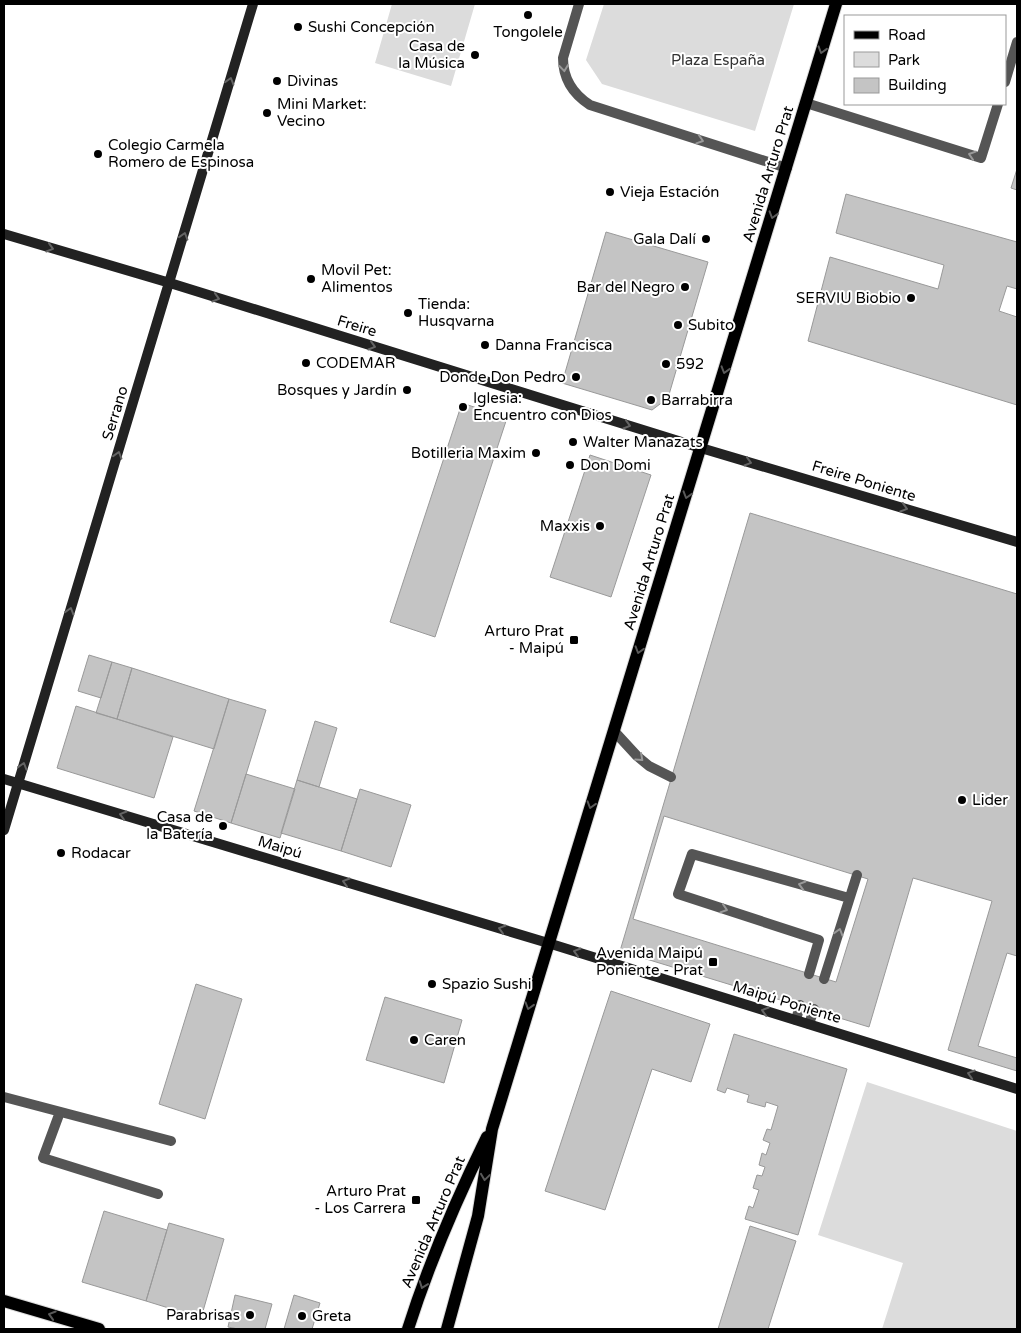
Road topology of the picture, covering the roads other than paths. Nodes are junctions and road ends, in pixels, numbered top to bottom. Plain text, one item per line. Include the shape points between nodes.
1 (253, 4) edge
2 (579, 4) edge
3 (836, 4) edge
4 (1017, 42) edge
5 (1006, 79) edge
6 (806, 103) junction
7 (998, 105) edge
8 (787, 168) junction
9 (4, 234) edge
10 (170, 283) junction
11 (701, 448) junction
12 (1017, 542) edge
13 (614, 731) junction
14 (671, 777) dead end
15 (4, 779) edge
16 (18, 783) junction
17 (4, 830) edge
18 (857, 875) dead end
19 (849, 898) junction
20 (548, 943) junction
21 (809, 974) dead end
22 (824, 979) dead end
23 (800, 1005) dead end
24 (814, 1009) dead end
25 (796, 1020) junction
26 (810, 1024) junction
27 (1017, 1089) edge
28 (4, 1097) edge
29 (60, 1112) junction
30 (492, 1128) junction
31 (171, 1141) dead end
32 (158, 1194) dead end
33 (4, 1301) edge
34 (99, 1329) edge
35 (408, 1329) edge
36 (448, 1329) edge

10 -> 1 main road, Serrano
2 -> 8 street via 563,66 572,90 580,98 590,105
3 -> 6 main road, Avenida Arturo Prat
4 - 5 street
7 -> 6 street via 981,158
6 - 8 main road, Avenida Arturo Prat
8 -> 11 main road, Avenida Arturo Prat
9 -> 10 main road, Freire
10 -> 11 main road, Freire
16 -> 10 main road, Serrano
11 -> 12 main road, Freire Poniente
11 -> 13 main road, Avenida Arturo Prat
13 -> 14 street via 649,766
13 -> 20 main road, Avenida Arturo Prat
15 - 16 main road, Maipú
16 - 17 main road, Serrano
20 -> 16 main road, Maipú
18 - 19 street
19 -> 21 street via 692,854 678,894 819,940
22 -> 19 street
25 -> 20 main road, Maipú Poniente
20 -> 30 main road, Avenida Arturo Prat
23 - 25 street
24 - 26 street
25 - 26 main road, Maipú Poniente
27 -> 26 main road, Maipú Poniente
28 - 29 street
29 - 31 street
29 - 32 street via 43,1158
30 -> 35 main road, Avenida Arturo Prat via 448,1220
30 -> 36 main road, Avenida Arturo Prat via 478,1216
34 -> 33 main road

